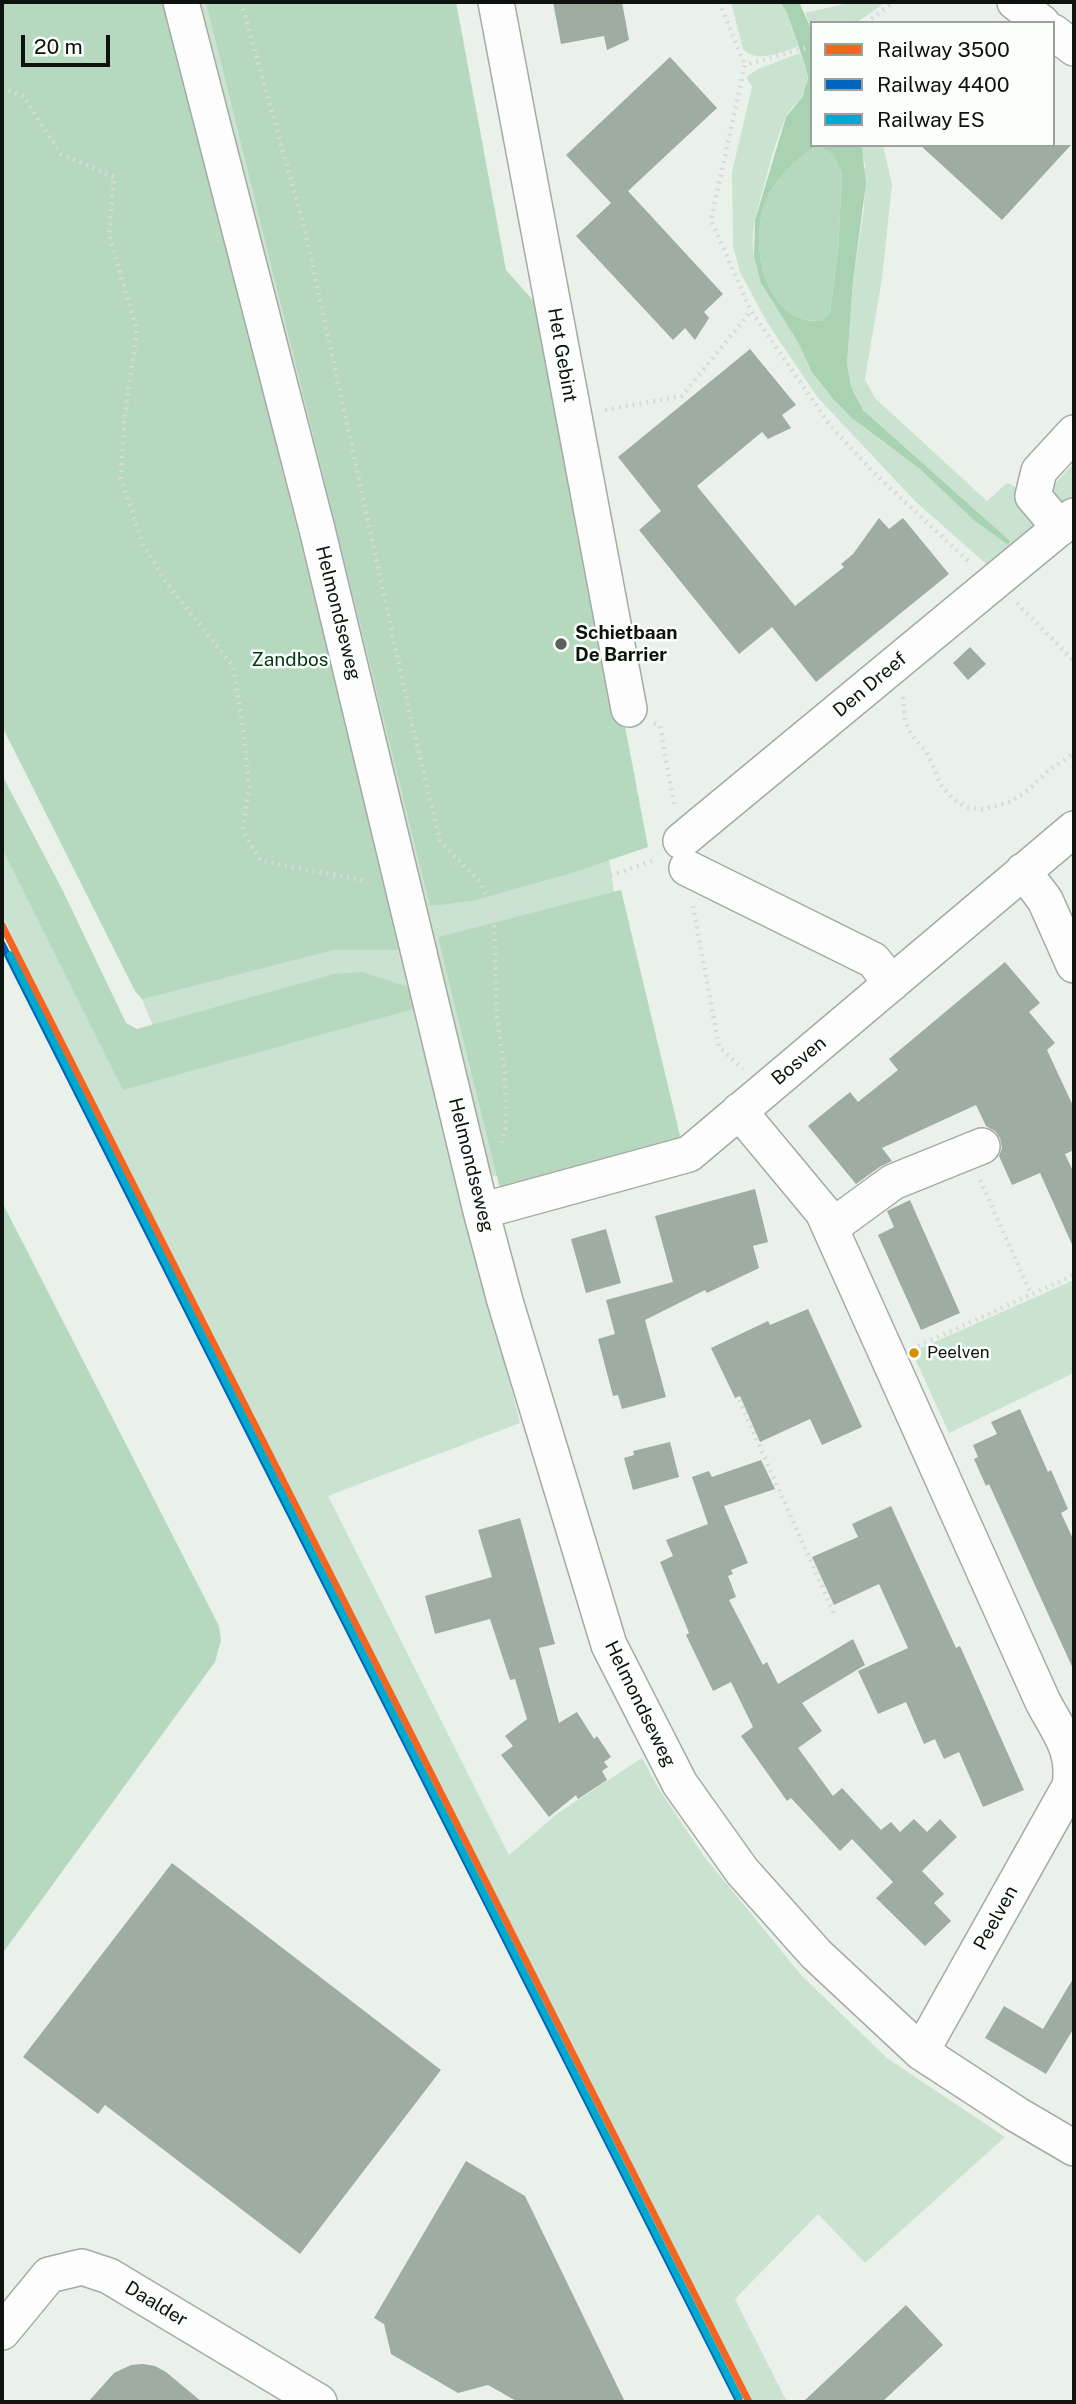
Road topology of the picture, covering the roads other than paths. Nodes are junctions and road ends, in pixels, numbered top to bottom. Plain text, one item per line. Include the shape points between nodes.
1 (181, 2) edge
2 (496, 2) edge
3 (1015, 2) edge
4 (1039, 21) edge
5 (1055, 34) edge
6 (1074, 48) edge
7 (1074, 433) edge
8 (1067, 522) edge
9 (629, 709) dead end
10 (1074, 829) edge
11 (1023, 871) junction
12 (1074, 965) edge
13 (892, 983) junction
14 (739, 1111) junction
15 (975, 1149) road end
16 (481, 1211) junction
17 (830, 1228) junction
18 (921, 2052) junction
19 (1074, 2148) edge
20 (2, 2332) edge
21 (319, 2402) edge

1 - 16 street, Helmondseweg via 317,529
2 - 9 street, Het Gebint
3 - 4 street
5 - 6 street
7 - 8 street, Den Dreef via 1039,471 1034,496
8 - 13 street, Den Dreef via 674,857 873,960
10 - 11 street, Bosven
11 - 12 street via 1045,900
11 - 13 street, Bosven
13 - 14 street, Bosven
14 - 16 street, Bosven via 689,1154
14 - 17 street, Peelven via 823,1212
15 - 17 street via 893,1182
16 - 18 street, Helmondseweg via 609,1645 680,1784 742,1871 816,1954
17 - 18 street, Peelven via 1043,1702 1069,1749 1073,1769 1070,1786
18 - 19 street, Helmondseweg
20 - 21 street, Daalder via 49,2276 82,2267 109,2276

